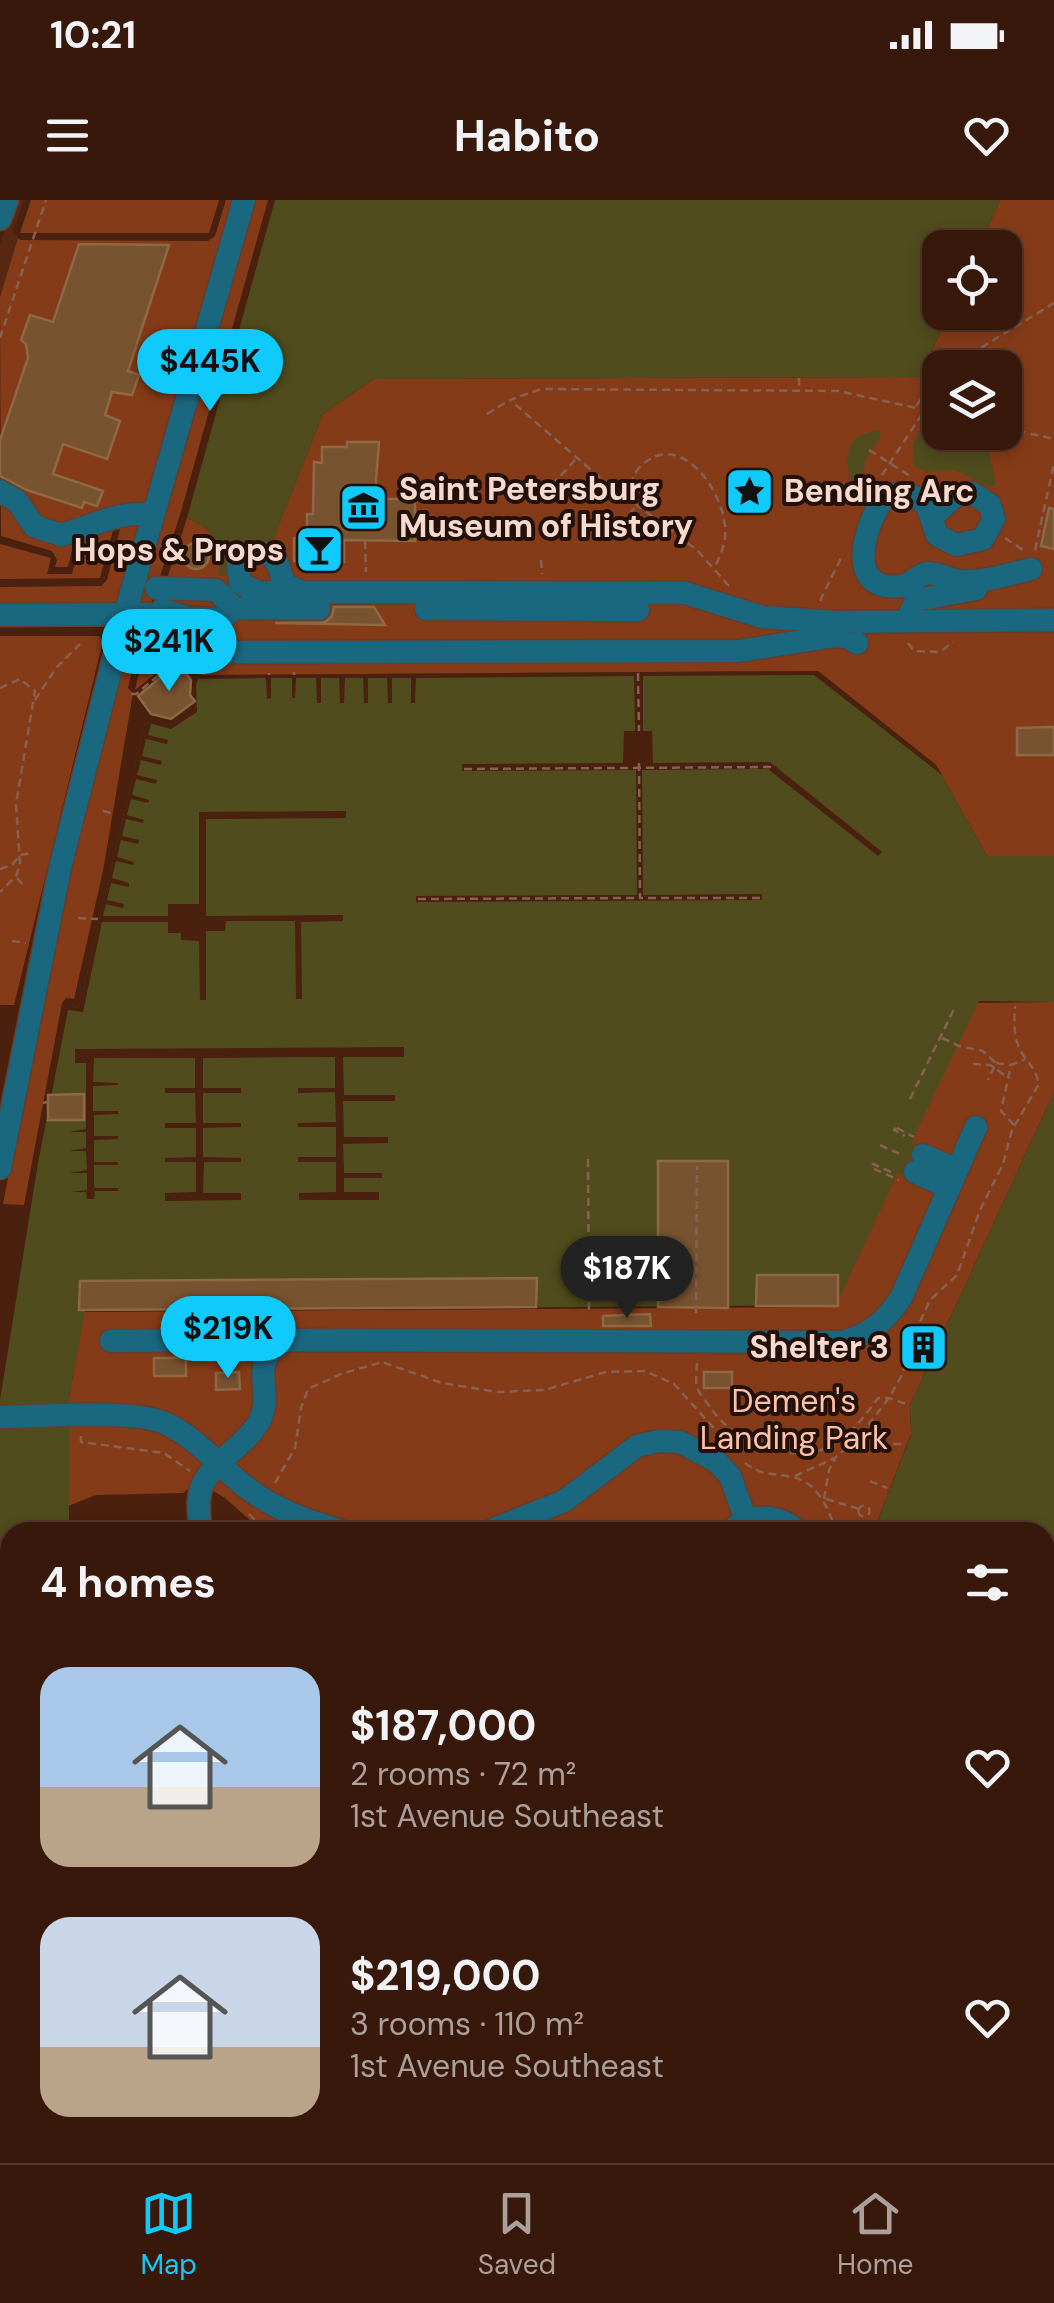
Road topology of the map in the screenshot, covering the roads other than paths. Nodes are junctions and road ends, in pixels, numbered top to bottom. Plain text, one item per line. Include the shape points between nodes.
1 (6, 200) edge
2 (244, 200) edge
3 (0, 219) edge
4 (922, 483) dead end
5 (0, 490) edge
6 (883, 497) junction
7 (154, 515) junction
8 (932, 517) dead end
9 (311, 585) junction
10 (242, 600) junction
11 (638, 602) junction
12 (125, 614) junction
13 (0, 615) edge
14 (1054, 620) edge
15 (906, 621) junction
16 (857, 643) dead end
17 (976, 1126) dead end
18 (3, 1144) edge
19 (910, 1159) road end
20 (0, 1168) edge
21 (953, 1179) junction
22 (111, 1341) dead end
23 (273, 1347) junction
24 (0, 1417) edge
25 (212, 1473) junction
26 (200, 1522) edge
27 (315, 1522) edge
28 (516, 1522) edge
29 (737, 1522) edge
30 (746, 1522) edge
31 (784, 1522) edge

1 - 3 street
2 - 7 street
4 - 6 street
5 - 7 street via 34,526 61,535 140,512
6 - 8 street via 921,499
6 - 15 street via 862,555 868,575 878,582 901,586 929,573 968,581 1030,574 916,600
7 - 12 street
9 - 10 street
9 - 10 street via 288,588 274,558 254,550 236,570
9 - 11 street via 366,594
10 - 10 street via 216,590 159,599 190,618 222,619
10 - 11 street
11 - 15 street via 685,594 762,618
12 - 13 street
12 - 16 street via 148,614 225,652 739,651 835,636
12 - 18 street via 60,868
14 - 15 street
17 - 21 street
18 - 20 street
19 - 21 street
21 - 23 street via 901,1298 889,1316 858,1338 286,1340
22 - 23 street via 256,1340
23 - 25 street via 263,1369 262,1418
24 - 25 street via 77,1423 155,1419 186,1436
25 - 26 street via 199,1499
25 - 27 street via 258,1508
28 - 29 street via 564,1501 636,1446 658,1441 680,1442 716,1461 730,1476
30 - 31 street

